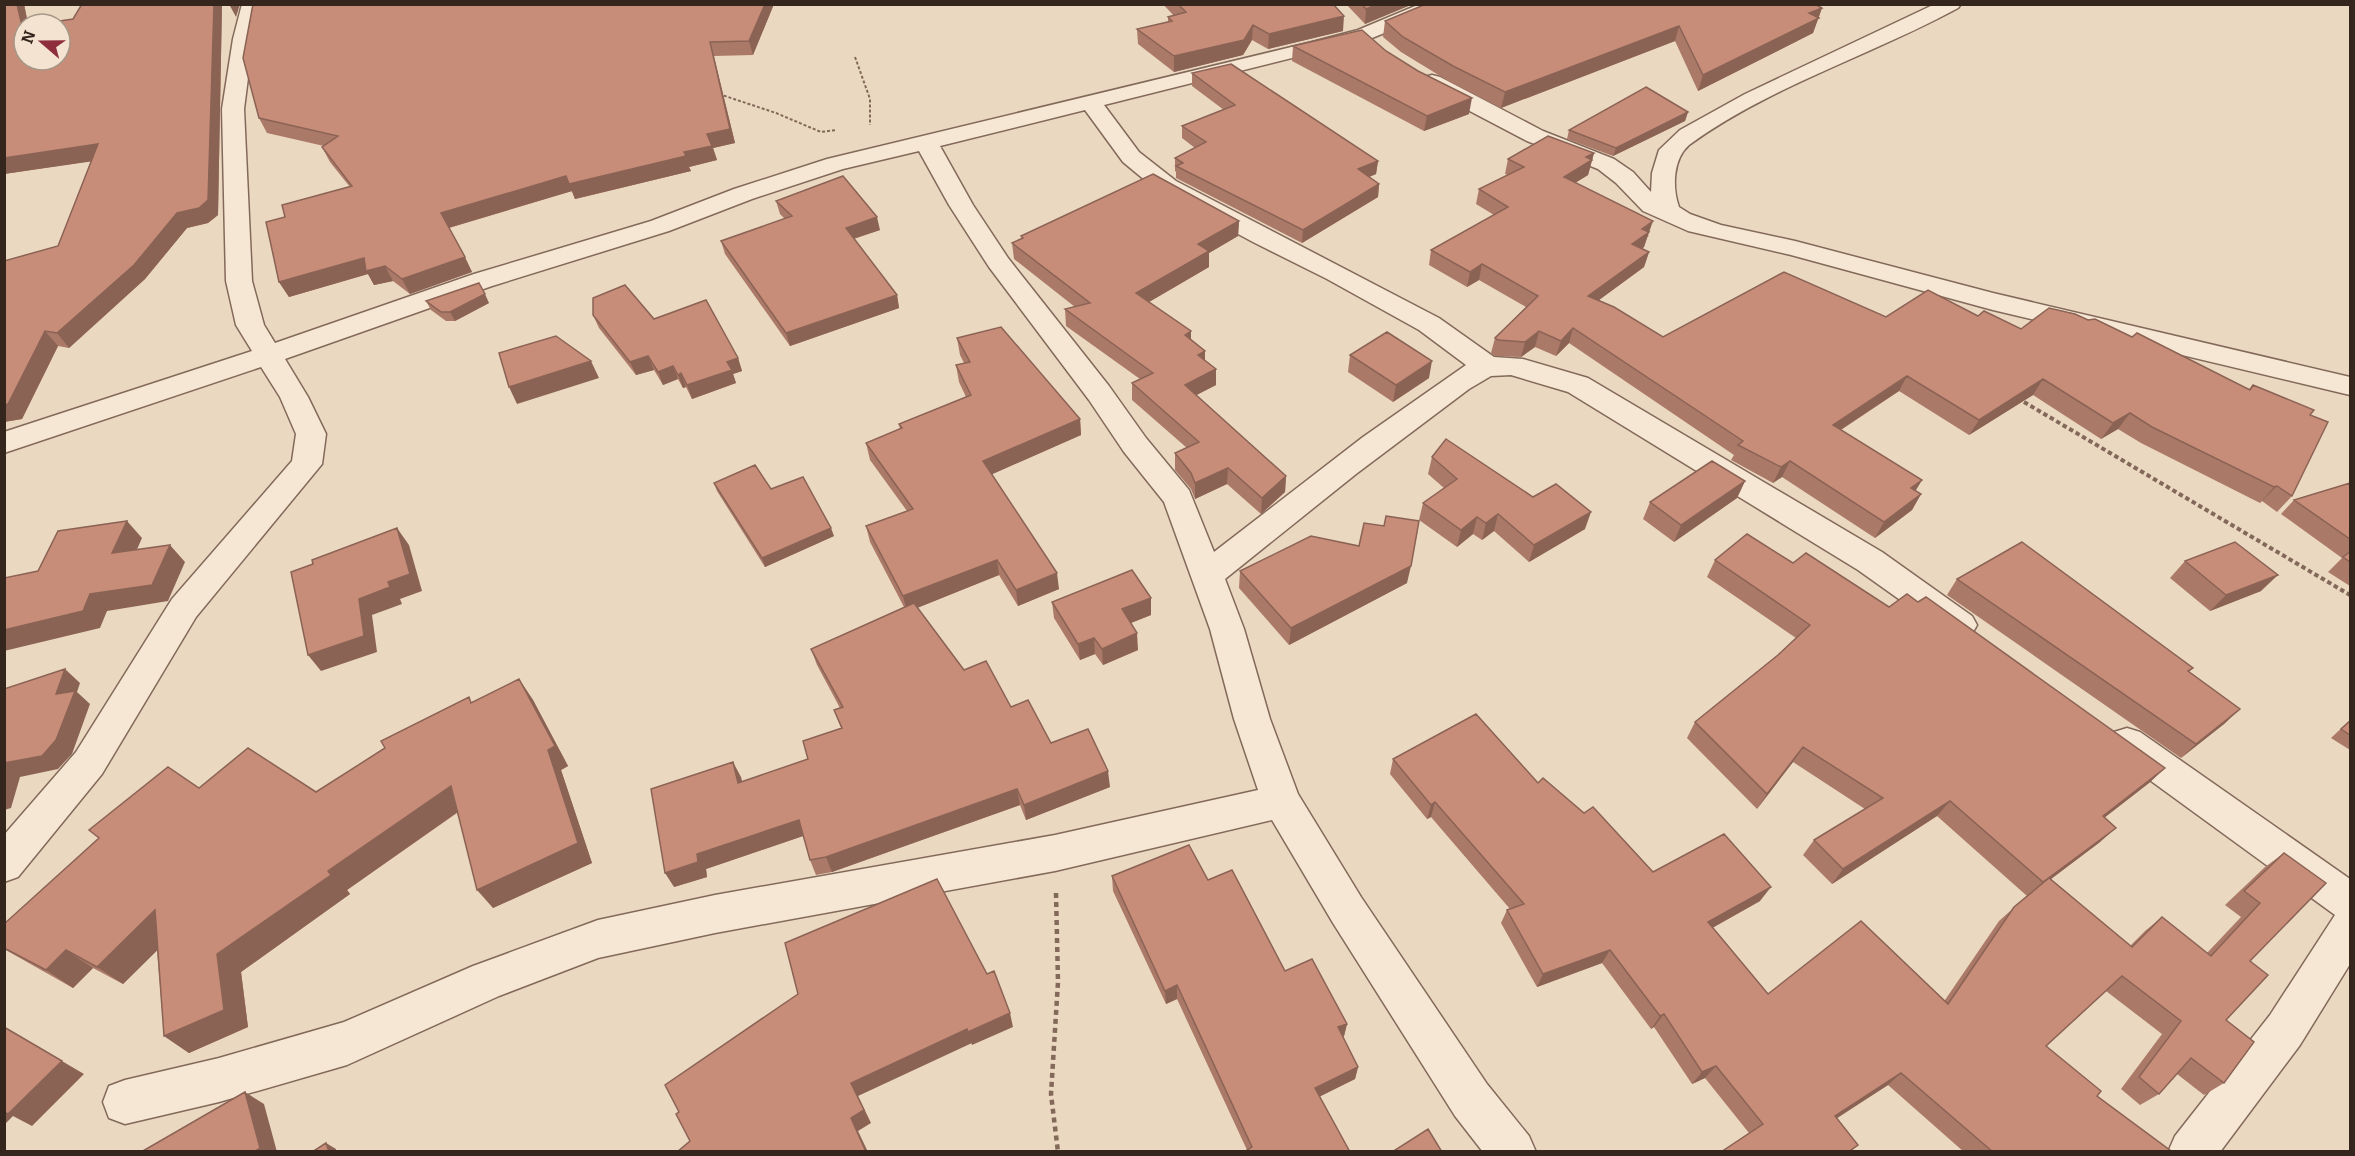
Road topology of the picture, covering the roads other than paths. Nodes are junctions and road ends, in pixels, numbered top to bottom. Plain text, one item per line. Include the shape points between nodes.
1 (252, 4) edge
2 (1439, 4) edge
3 (1951, 4) edge
4 (1411, 70) edge
5 (1090, 102) junction
6 (913, 145) junction
7 (1673, 215) junction
8 (268, 355) junction
9 (1488, 367) junction
10 (2350, 386) edge
11 (4, 443) edge
12 (1206, 576) junction
13 (1982, 640) edge
14 (2106, 729) edge
15 (1281, 801) junction
16 (4, 864) edge
17 (2350, 902) edge
18 (2350, 928) edge
19 (125, 1102) dead end
20 (1513, 1152) edge
21 (2191, 1152) edge

1 - 8 street via 233,110 235,211 239,281 250,325
2 - 5 street via 1362,34
3 - 7 street via 1791,78 1700,127 1671,150 1662,201
4 - 7 street via 1551,143 1605,163 1624,175 1651,206
5 - 6 street
5 - 9 street via 1131,157 1167,186 1429,324
6 - 8 street via 835,164 742,194 660,226 483,280
6 - 12 street via 1178,498
7 - 10 street via 1727,234 1940,289
8 - 11 street
8 - 16 street via 294,396 311,434 307,465 184,608 89,763
9 - 12 street via 1470,375 1402,423
9 - 13 street via 1525,369 1578,385 1870,561
12 - 15 street via 1227,629 1252,719
14 - 17 street
15 - 19 street via 1055,853 598,939 488,980 347,1043
15 - 20 street via 1471,1100
18 - 21 street via 2285,1030

